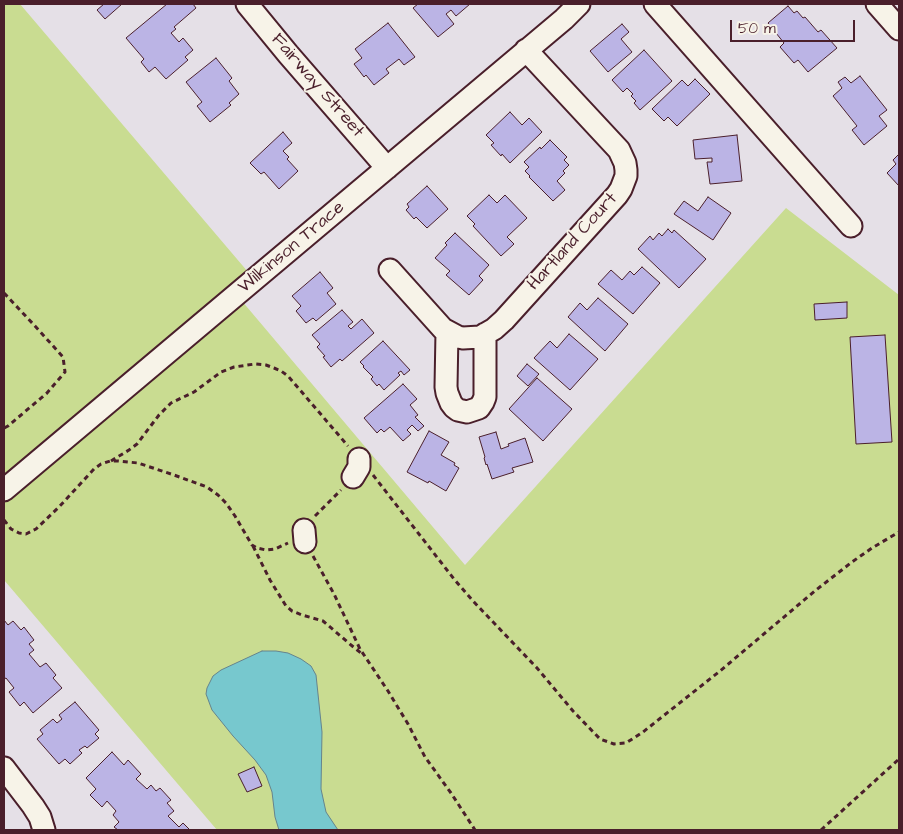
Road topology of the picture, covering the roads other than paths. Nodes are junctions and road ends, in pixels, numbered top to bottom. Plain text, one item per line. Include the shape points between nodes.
1 (247, 4) edge
2 (579, 4) edge
3 (655, 4) edge
4 (877, 4) edge
5 (899, 30) edge
6 (526, 50) junction
7 (387, 168) junction
8 (851, 226) dead end
9 (390, 270) dead end
10 (447, 332) junction
11 (485, 334) junction
12 (4, 490) edge
13 (4, 768) edge
14 (44, 830) edge

1 - 7 street, Fairway Street
2 - 6 street, Wilkinson Trace
3 - 8 street
4 - 5 street
6 - 7 street, Wilkinson Trace
6 - 11 street, Hartland Court via 619,150 626,176 617,195 504,320
7 - 12 street, Wilkinson Trace
9 - 10 street, Hartland Court
10 - 11 street, Hartland Court via 458,338
10 - 11 street via 447,393 454,407 467,412 479,408 483,402
13 - 14 street via 33,806

